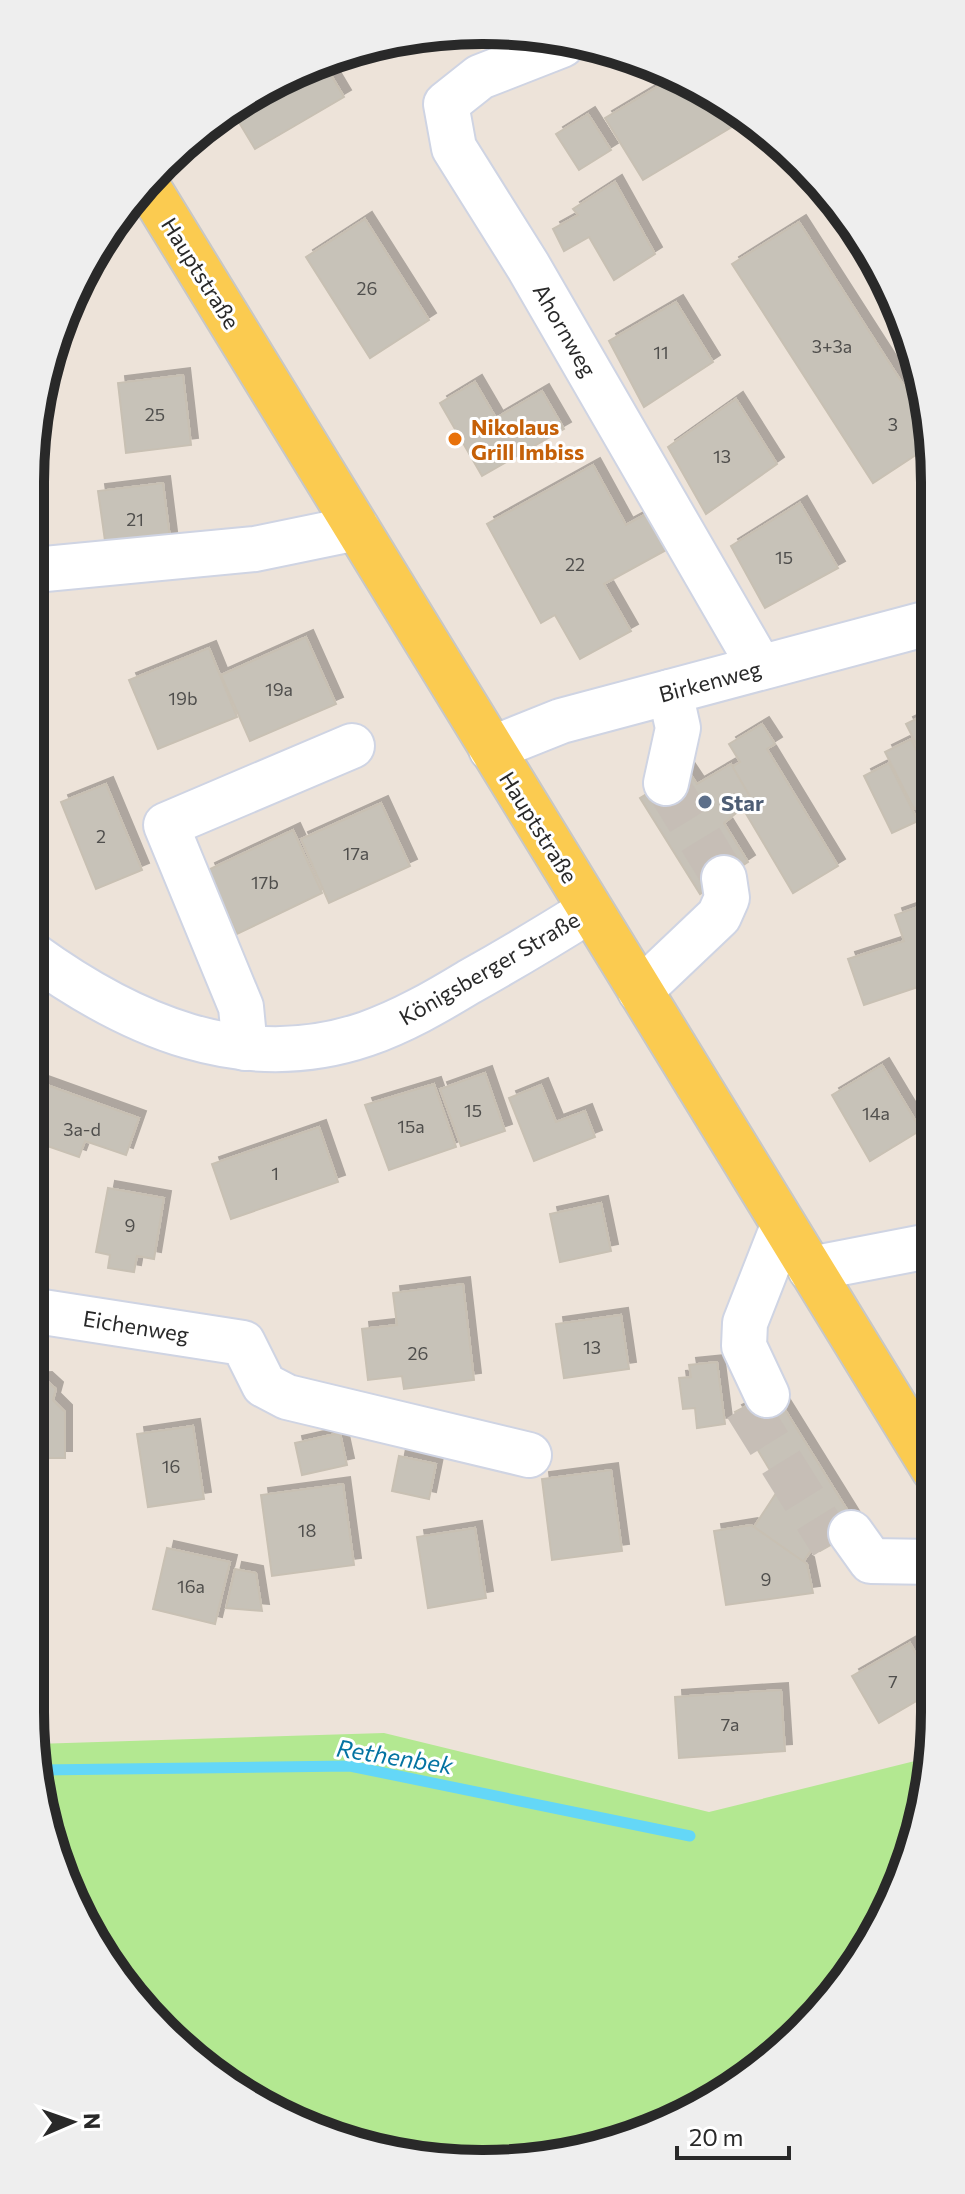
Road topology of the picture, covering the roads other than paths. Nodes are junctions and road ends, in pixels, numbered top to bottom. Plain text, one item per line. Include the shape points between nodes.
1 (550, 49) edge
2 (152, 194) edge
3 (357, 528) junction
4 (45, 569) dead end
5 (921, 625) edge
6 (760, 667) junction
7 (670, 692) junction
8 (352, 746) dead end
9 (491, 749) junction
10 (666, 783) tunnel mouth
11 (724, 878) tunnel mouth
12 (590, 910) junction
13 (44, 962) edge
14 (640, 991) junction
15 (245, 1048) junction
16 (783, 1226) junction
17 (921, 1248) edge
18 (810, 1269) junction
19 (44, 1312) edge
20 (757, 1401) tunnel mouth
21 (921, 1449) edge
22 (529, 1455) dead end
23 (851, 1546) dead end
24 (921, 1559) edge

1 - 6 street, Ahornweg via 480,77 446,104 454,148
2 - 3 main road, Hauptstraße
3 - 4 street via 255,549
3 - 9 main road, Hauptstraße
5 - 6 street, Birkenweg
6 - 7 street, Birkenweg
7 - 9 street, Birkenweg via 561,721
7 - 10 street via 678,728
8 - 15 street via 166,825 241,1007
9 - 12 main road, Hauptstraße
11 - 14 street via 727,898 719,916
12 - 14 main road, Hauptstraße
12 - 15 street, Königsberger Straße via 391,1024 312,1046
13 - 15 street, Königsberger Straße via 148,1023
14 - 16 main road, Hauptstraße
16 - 18 main road, Hauptstraße
16 - 20 street via 745,1323 744,1346
17 - 18 street
18 - 21 main road, Hauptstraße
19 - 22 street, Eichenweg via 243,1343 264,1385 287,1397
23 - 24 street

